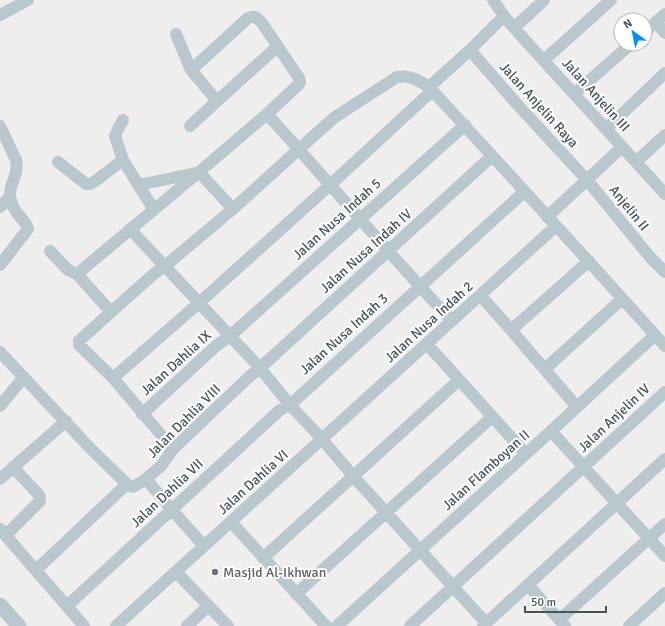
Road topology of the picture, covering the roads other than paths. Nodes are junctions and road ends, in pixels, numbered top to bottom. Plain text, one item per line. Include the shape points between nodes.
1 (26, 0) edge
2 (493, 0) edge
3 (544, 0) edge
4 (611, 0) edge
5 (0, 15) edge
6 (504, 16) junction
7 (661, 18) edge
8 (653, 25) edge
9 (514, 28) junction
10 (665, 33) edge
11 (176, 34) dead end
12 (277, 47) junction
13 (470, 50) junction
14 (622, 52) edge
15 (544, 60) junction
16 (191, 70) junction
17 (665, 72) edge
18 (430, 89) junction
19 (574, 94) junction
20 (217, 101) junction
21 (267, 114) junction
22 (124, 120) dead end
23 (465, 125) junction
24 (0, 126) edge
25 (190, 126) dead end
26 (606, 128) junction
27 (665, 135) edge
28 (622, 147) junction
29 (299, 149) junction
30 (492, 156) junction
31 (123, 160) junction
32 (58, 162) dead end
33 (636, 162) junction
34 (200, 172) junction
35 (587, 180) junction
36 (139, 185) junction
37 (330, 185) junction
38 (524, 192) junction
39 (665, 194) edge
40 (10, 197) junction
41 (0, 207) edge
42 (233, 209) junction
43 (154, 210) junction
44 (547, 217) junction
45 (360, 219) junction
46 (556, 226) junction
47 (130, 229) junction
48 (50, 251) dead end
49 (388, 252) junction
50 (589, 261) junction
51 (0, 265) edge
52 (165, 266) junction
53 (665, 272) edge
54 (77, 274) junction
55 (419, 286) junction
56 (480, 295) junction
57 (622, 299) junction
58 (199, 302) junction
59 (111, 312) junction
60 (452, 321) junction
61 (511, 330) junction
62 (655, 335) junction
63 (230, 336) junction
64 (426, 344) junction
65 (665, 346) edge
66 (0, 352) edge
67 (260, 368) junction
68 (545, 370) junction
69 (24, 377) junction
70 (113, 378) junction
71 (459, 380) junction
72 (665, 392) edge
73 (290, 404) junction
74 (0, 406) edge
75 (577, 407) junction
76 (142, 414) junction
77 (492, 417) junction
78 (66, 421) junction
79 (552, 431) junction
80 (322, 439) junction
81 (173, 449) junction
82 (526, 454) junction
83 (665, 459) edge
84 (13, 467) junction
85 (584, 467) junction
86 (353, 476) junction
87 (0, 479) edge
88 (146, 479) junction
89 (127, 484) junction
90 (617, 503) junction
91 (172, 510) junction
92 (386, 512) junction
93 (231, 522) junction
94 (665, 524) edge
95 (3, 532) edge
96 (649, 538) junction
97 (204, 546) junction
98 (420, 550) junction
99 (665, 556) edge
100 (263, 558) junction
101 (36, 570) junction
102 (176, 572) junction
103 (528, 585) junction
104 (453, 587) junction
105 (665, 593) edge
106 (296, 594) junction
107 (0, 605) edge
108 (67, 606) junction
109 (208, 606) junction
110 (562, 623) edge
111 (484, 625) edge
112 (18, 626) edge
113 (84, 626) edge
114 (116, 626) edge
115 (187, 626) edge
116 (228, 626) edge
117 (326, 626) edge
118 (337, 626) edge
119 (410, 626) edge
120 (628, 626) edge

1 - 5 street
2 - 6 street, Jalan Anjelin III
3 - 9 street
4 - 15 street
6 - 9 street, Jalan Anjelin III
6 - 13 street
7 - 8 street
7 - 10 street
9 - 15 street, Jalan Anjelin III
11 - 16 street
12 - 16 street via 262,23 253,16
12 - 20 street
12 - 21 street via 300,82
13 - 18 street
13 - 35 street, Jalan Anjelin Raya
14 - 19 street
15 - 19 street, Jalan Anjelin III
16 - 20 street
17 - 26 street
18 - 23 street
18 - 29 street via 411,77 397,77 336,117
18 - 37 street
19 - 26 street, Jalan Anjelin III
20 - 25 street
21 - 29 street
21 - 34 street
22 - 31 street via 114,136
23 - 30 street
23 - 45 street, Jalan Nusa Indah 5
24 - 40 street via 18,164
26 - 28 street, Jalan Anjelin III
27 - 33 street
28 - 33 street, Jalan Anjelin III
28 - 35 street
29 - 37 street
29 - 42 street
30 - 38 street
30 - 49 street, Jalan Nusa Indah IV
31 - 32 street via 90,184 86,184
31 - 36 street
33 - 39 street, Jalan Anjelin III
34 - 36 street
34 - 42 street
34 - 43 street
35 - 44 street
35 - 53 street, Anjelin II
36 - 43 street
37 - 45 street
37 - 58 street
38 - 44 street
38 - 55 street, Jalan Nusa Indah 3
40 - 41 street
40 - 51 street via 16,212 28,229
42 - 52 street
43 - 47 street
44 - 46 street
45 - 49 street
45 - 63 street, Jalan Nusa Indah 5
46 - 50 street
46 - 56 street, Jalan Nusa Indah 2
47 - 52 street
47 - 54 street
48 - 54 street via 68,270
49 - 55 street
49 - 67 street, Jalan Nusa Indah IV
50 - 57 street
50 - 61 street
52 - 58 street
52 - 59 street
54 - 59 street
55 - 60 street
55 - 73 street, Jalan Nusa Indah 3
56 - 60 street, Jalan Nusa Indah 2
56 - 61 street
57 - 62 street
57 - 68 street
58 - 63 street
58 - 70 street
59 - 70 street via 79,342 79,345
60 - 64 street, Jalan Nusa Indah 2
61 - 68 street
62 - 65 street
62 - 75 street, Jalan Flamboyan II
63 - 67 street
63 - 76 street, Jalan Dahlia IX
64 - 71 street
64 - 80 street, Jalan Nusa Indah 2
66 - 69 street
67 - 73 street
67 - 81 street, Jalan Dahlia VIII
68 - 75 street
69 - 74 street
69 - 78 street
70 - 76 street
71 - 77 street
71 - 86 street
72 - 85 street, Jalan Anjelin IV
73 - 80 street
73 - 91 street, Jalan Dahlia VII via 280,410
75 - 79 street, Jalan Flamboyan II
76 - 81 street
77 - 82 street
77 - 92 street
78 - 84 street
78 - 89 street
79 - 82 street, Jalan Flamboyan II
79 - 85 street
80 - 86 street
80 - 93 street, Jalan Dahlia VI
81 - 88 street, Jalan Dahlia VIII via 161,466
82 - 98 street, Jalan Flamboyan II
83 - 90 street
84 - 87 street
84 - 95 street via 38,494 40,501
85 - 90 street
85 - 104 street, Jalan Anjelin IV
86 - 92 street
86 - 100 street
88 - 89 street, Jalan Dahlia VIII via 133,488
88 - 91 street
89 - 101 street
90 - 96 street
90 - 103 street
91 - 97 street
91 - 108 street, Jalan Dahlia VII
92 - 98 street
92 - 106 street
93 - 97 street, Jalan Dahlia VI
93 - 100 street
94 - 96 street
95 - 101 street
96 - 99 street
96 - 110 street
97 - 102 street, Jalan Dahlia VI
98 - 104 street
98 - 118 street, Jalan Flamboyan II
100 - 106 street
101 - 108 street
102 - 109 street
102 - 114 street, Jalan Dahlia VI
103 - 110 street
103 - 111 street
104 - 111 street
104 - 119 street, Jalan Anjelin IV
105 - 120 street
106 - 117 street
107 - 112 street
108 - 113 street
109 - 115 street
109 - 116 street

